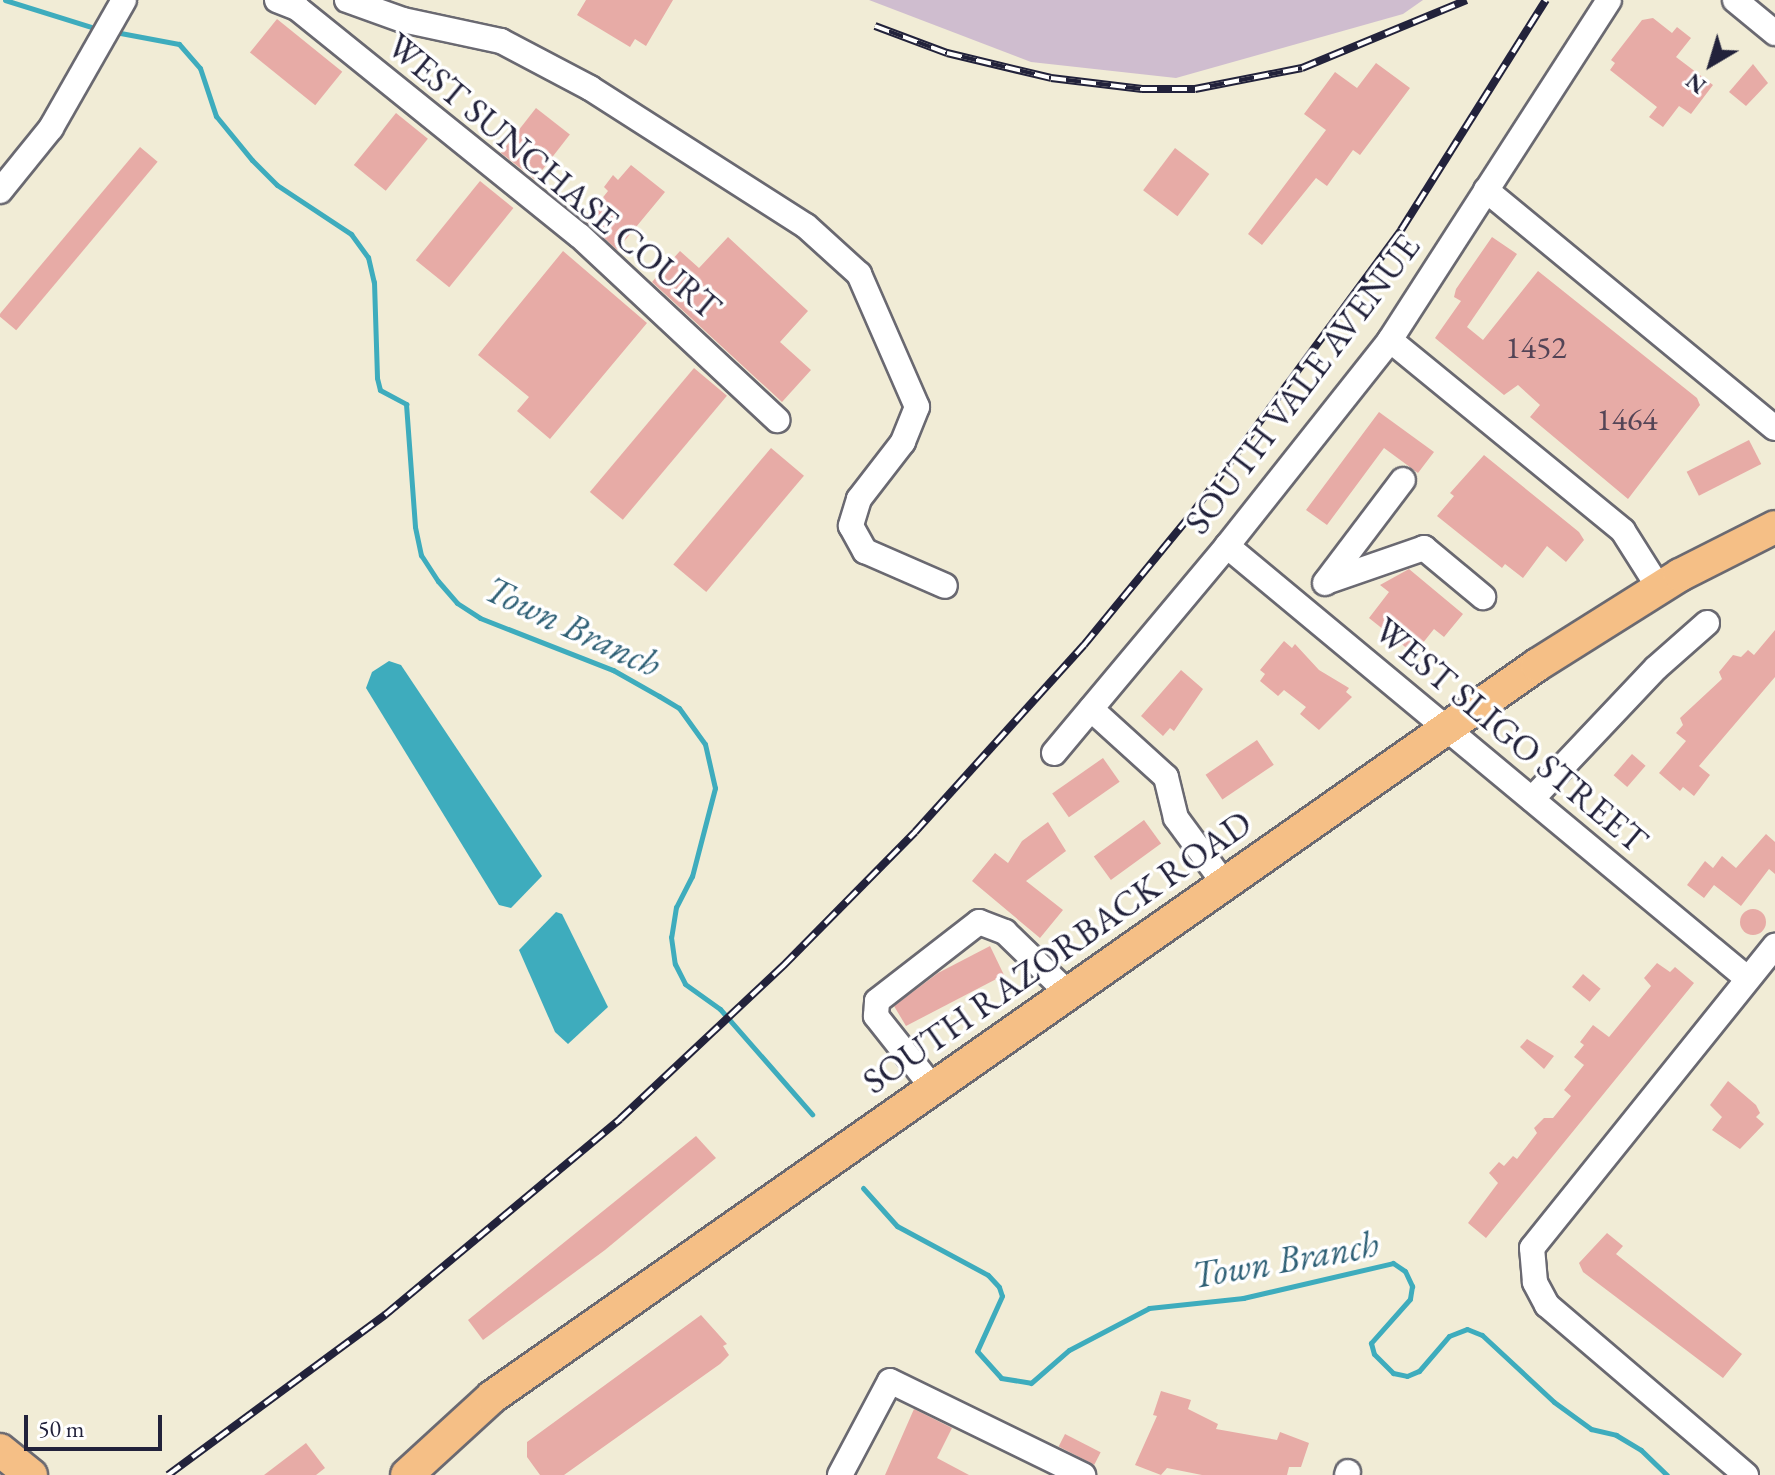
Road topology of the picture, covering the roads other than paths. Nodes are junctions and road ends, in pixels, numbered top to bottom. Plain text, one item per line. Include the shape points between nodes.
1 (124, 0) edge
2 (277, 0) edge
3 (347, 0) edge
4 (1609, 0) edge
5 (1735, 0) edge
6 (1775, 33) edge
7 (1486, 190) junction
8 (0, 191) edge
9 (1390, 340) junction
10 (777, 420) dead end
11 (1775, 428) edge
12 (1403, 480) dead end
13 (1775, 527) edge
14 (1227, 546) junction
15 (1326, 582) junction
16 (945, 586) dead end
17 (1659, 588) junction
18 (1483, 597) dead end
19 (1304, 611) junction
20 (1707, 623) dead end
21 (1091, 709) junction
22 (1446, 729) junction
23 (1054, 753) dead end
24 (1532, 799) junction
25 (1224, 883) junction
26 (1775, 946) edge
27 (1748, 979) junction
28 (1067, 992) junction
29 (933, 1088) junction
30 (0, 1450) edge
31 (31, 1475) edge
32 (407, 1475) edge
33 (840, 1475) edge
34 (1083, 1475) edge
35 (1746, 1475) edge

1 - 8 street via 51,128
2 - 10 street, WEST SUNCHASE COURT via 297,8 580,236
3 - 16 street via 403,20 501,41 590,88 806,226 859,274 917,407 903,442 859,499 851,526 865,551
4 - 7 street, SOUTH VALE AVENUE
5 - 6 street
7 - 9 street, SOUTH VALE AVENUE
7 - 11 street
9 - 14 street, SOUTH VALE AVENUE
9 - 17 street via 1623,531
12 - 15 street
13 - 17 main road, SOUTH RAZORBACK ROAD
14 - 19 street, WEST SLIGO STREET
14 - 21 street, SOUTH VALE AVENUE
15 - 18 street via 1424,548
15 - 19 street
17 - 22 main road, SOUTH RAZORBACK ROAD
19 - 22 street, WEST SLIGO STREET
20 - 24 street via 1656,668
21 - 23 street, SOUTH VALE AVENUE
21 - 25 street via 1166,777 1176,818
22 - 24 street, WEST SLIGO STREET
22 - 25 main road, SOUTH RAZORBACK ROAD
24 - 27 street, WEST SLIGO STREET
25 - 28 main road, SOUTH RAZORBACK ROAD
26 - 27 street
27 - 35 street via 1532,1248 1535,1282 1547,1305
28 - 29 main road, SOUTH RAZORBACK ROAD
28 - 29 street via 1005,932 979,922 877,1001 876,1016
29 - 32 main road, SOUTH RAZORBACK ROAD via 492,1397
30 - 31 main road
33 - 34 street via 890,1381

